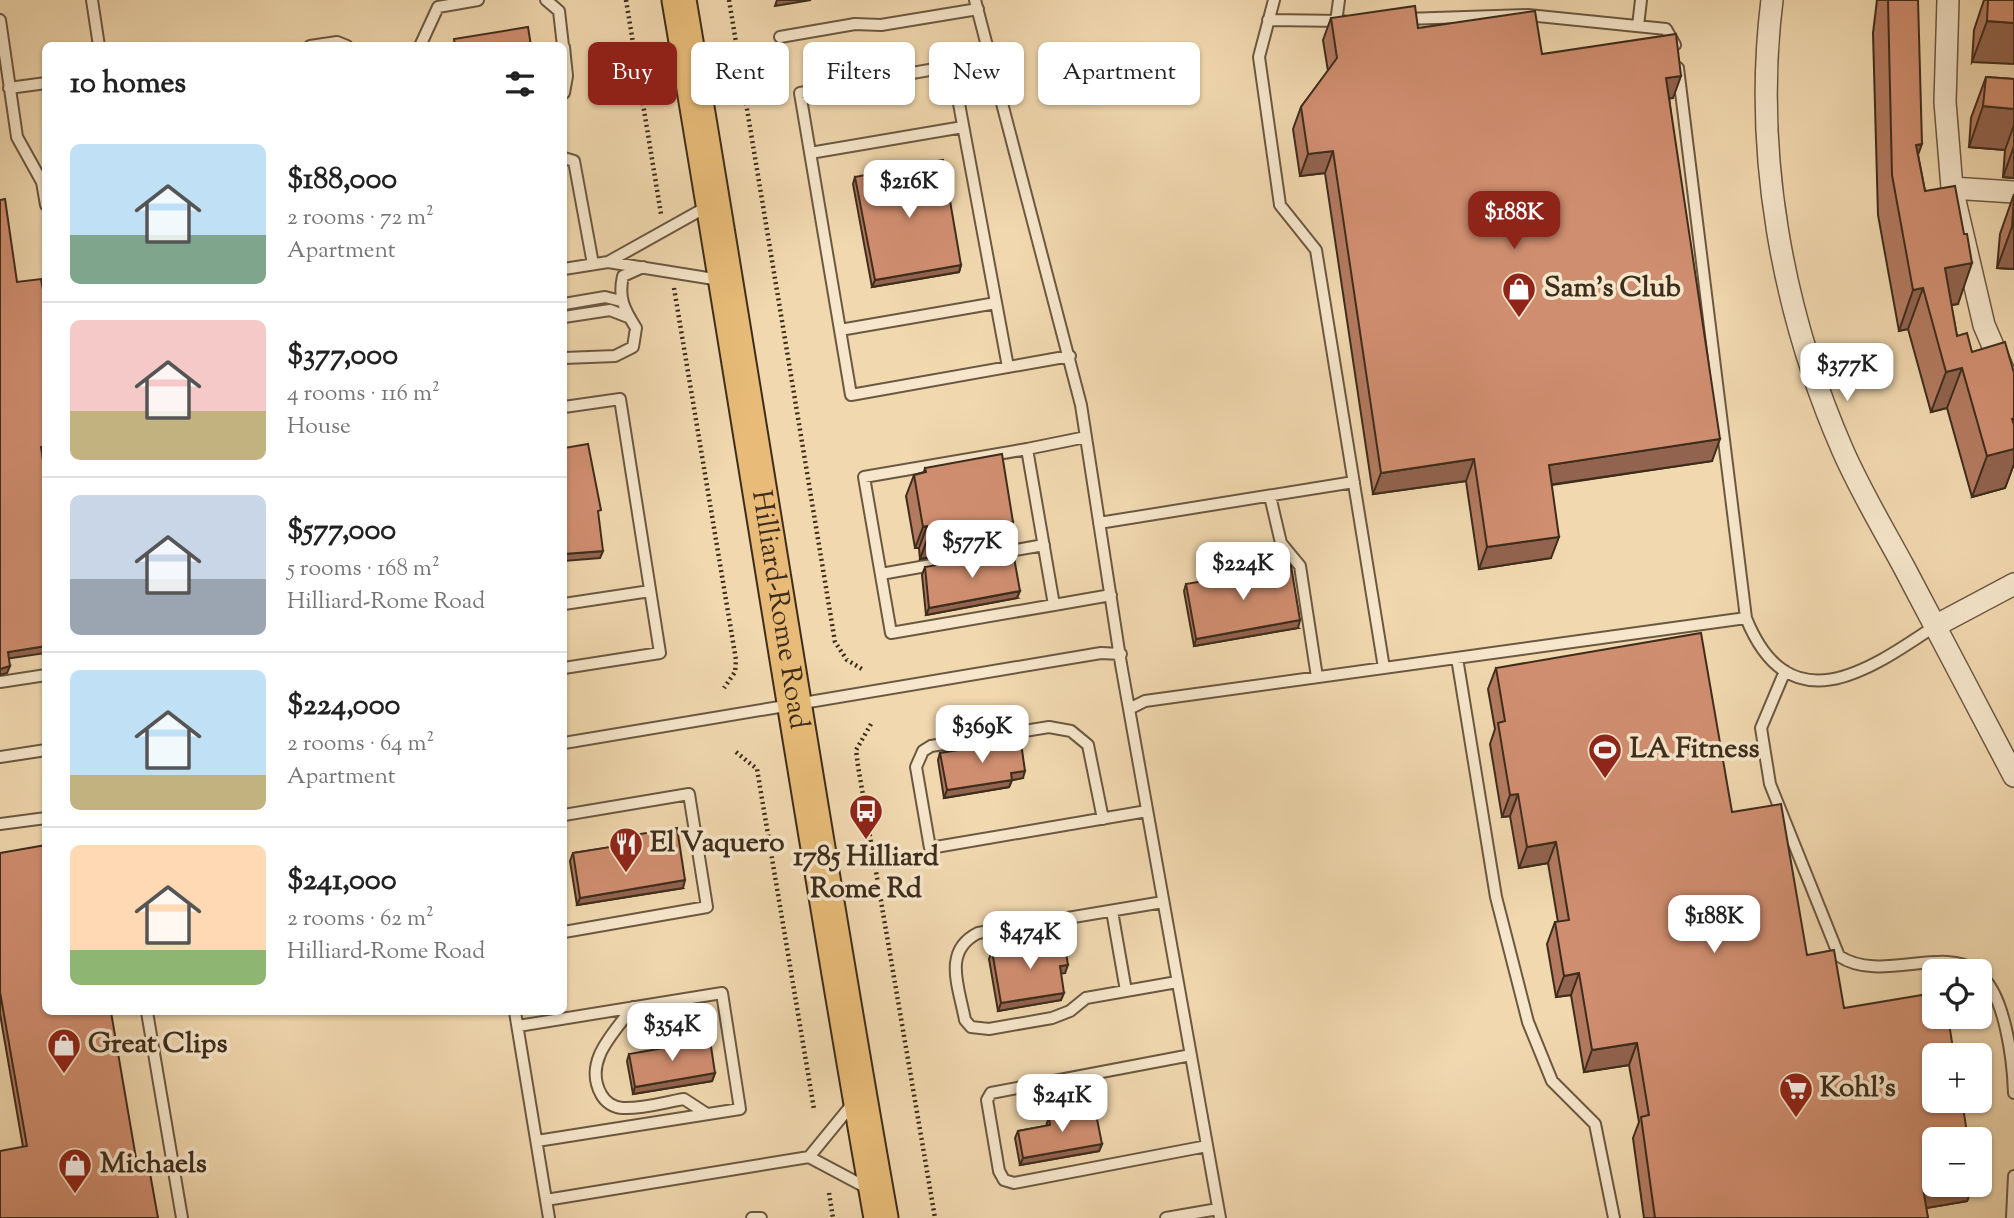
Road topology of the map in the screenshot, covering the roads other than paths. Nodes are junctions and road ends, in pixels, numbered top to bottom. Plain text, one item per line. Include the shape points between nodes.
1 (92, 0) edge
2 (478, 0) edge
3 (546, 0) edge
4 (679, 0) edge
5 (1274, 0) edge
6 (1339, 0) edge
7 (1642, 0) edge
8 (1772, 0) edge
9 (1948, 0) edge
10 (976, 5) edge
11 (1398, 19) edge
12 (0, 20) edge
13 (1268, 20) junction
14 (1361, 21) edge
15 (1336, 22) junction
16 (1637, 26) junction
17 (780, 37) dead end
18 (98, 42) edge
19 (423, 42) edge
20 (563, 42) edge
21 (986, 42) edge
22 (929, 70) edge
23 (42, 84) edge
24 (9, 88) junction
25 (960, 105) edge
26 (1003, 105) edge
27 (964, 127) junction
28 (810, 153) junction
29 (567, 159) edge
30 (42, 182) edge
31 (1952, 188) junction
32 (2014, 192) edge
33 (714, 203) junction
34 (608, 262) junction
35 (593, 264) junction
36 (643, 267) junction
37 (567, 268) edge
38 (725, 281) junction
39 (621, 301) junction
40 (567, 303) edge
41 (996, 303) junction
42 (567, 317) edge
43 (628, 317) junction
44 (840, 330) junction
45 (1070, 356) junction
46 (567, 358) edge
47 (1008, 367) junction
48 (2014, 395) edge
49 (567, 407) edge
50 (1086, 437) junction
51 (1027, 449) junction
52 (1354, 482) junction
53 (1270, 496) junction
54 (1099, 523) junction
55 (1044, 545) junction
56 (881, 574) junction
57 (2014, 584) edge
58 (650, 591) junction
59 (1111, 595) junction
60 (567, 604) edge
61 (1054, 605) junction
62 (1746, 618) junction
63 (1935, 626) junction
64 (1121, 654) junction
65 (1457, 658) junction
66 (567, 668) edge
67 (1384, 668) junction
68 (1785, 671) junction
69 (42, 676) edge
70 (1317, 677) junction
71 (0, 682) edge
72 (796, 705) junction
73 (1129, 709) junction
74 (567, 743) edge
75 (42, 751) edge
76 (0, 757) edge
77 (2014, 776) edge
78 (1147, 811) junction
79 (567, 814) edge
80 (42, 819) edge
81 (1103, 819) junction
82 (0, 824) edge
83 (1163, 902) junction
84 (1112, 911) junction
85 (567, 931) edge
86 (1922, 965) edge
87 (1177, 982) junction
88 (1992, 986) edge
89 (1126, 991) junction
90 (633, 1007) junction
91 (148, 1015) edge
92 (515, 1015) edge
93 (517, 1026) junction
94 (1191, 1055) junction
95 (2014, 1093) edge
96 (859, 1096) junction
97 (706, 1114) junction
98 (537, 1141) junction
99 (1207, 1146) junction
100 (809, 1157) junction
101 (2014, 1176) edge
102 (546, 1200) junction
103 (879, 1205) edge
104 (1219, 1213) edge
105 (182, 1218) edge
106 (549, 1218) edge
107 (752, 1218) edge
108 (761, 1218) edge
109 (1166, 1218) edge
110 (1614, 1218) edge
111 (2012, 1218) edge

1 - 18 lane
2 - 19 lane via 438,7
3 - 20 lane via 559,11
4 - 33 main road, Hilliard-Rome Road
5 - 13 lane
6 - 15 lane
7 - 16 lane
8 - 63 street via 1766,100 1779,237 1795,316 1844,452
9 - 31 street via 1945,102
10 - 17 lane via 881,25 855,24
10 - 21 lane
11 - 16 lane via 1528,15
12 - 24 lane
13 - 15 lane
13 - 52 lane via 1259,57 1280,205 1316,250
14 - 15 lane
16 - 62 lane via 1666,29 1674,39
22 - 28 lane via 800,93
23 - 24 lane
24 - 30 lane via 17,137
25 - 27 lane
26 - 45 lane
27 - 28 lane
27 - 41 lane
28 - 44 lane
29 - 35 lane via 574,161
31 - 32 street
31 - 48 street via 1984,325
33 - 34 lane
33 - 38 main road, Hilliard-Rome Road
34 - 35 lane
34 - 36 lane
35 - 37 lane
36 - 38 lane
36 - 39 lane via 623,276
38 - 72 main road, Hilliard-Rome Road
39 - 40 lane via 605,297
39 - 43 lane
41 - 44 lane
41 - 47 lane
42 - 43 lane via 610,310
43 - 46 lane via 636,328 632,347 615,356
44 - 47 lane via 851,395
45 - 47 lane
45 - 50 lane
49 - 58 lane via 620,399
50 - 51 lane
50 - 54 lane
51 - 55 lane
51 - 56 lane via 864,477
52 - 53 lane
52 - 67 lane
53 - 54 lane
53 - 70 lane via 1281,543 1300,566
54 - 59 lane
55 - 56 lane
55 - 61 lane
56 - 61 lane via 891,633
57 - 63 street
58 - 60 lane
58 - 66 lane via 660,653
59 - 61 lane
59 - 64 lane
62 - 65 lane
62 - 68 lane via 1756,643
63 - 68 lane via 1852,675 1826,682
63 - 77 street
64 - 72 lane via 1101,653
64 - 73 lane
65 - 67 lane
65 - 110 lane via 1496,897 1528,1021 1552,1081 1595,1124
67 - 70 lane
68 - 86 lane via 1761,727 1767,771 1839,956 1852,964 1875,967
69 - 71 lane
70 - 73 lane via 1145,701
72 - 74 lane
72 - 96 main road, Hilliard-Rome Road
73 - 78 lane
75 - 76 lane
78 - 81 lane
78 - 83 lane
79 - 85 lane via 690,794 707,907
80 - 82 lane
81 - 81 lane via 1088,745 1071,731 1049,727 931,746 923,751 916,767 930,848
83 - 84 lane
83 - 87 lane
84 - 89 lane
84 - 89 lane via 978,933 965,939 955,964 965,1020 971,1027 989,1029 1052,1018 1086,998
87 - 89 lane
87 - 94 lane
88 - 95 lane via 1999,1001
90 - 93 lane
90 - 97 lane via 597,1056 596,1084 603,1097 622,1108 684,1099
90 - 97 lane via 722,993 740,1108
91 - 105 lane
92 - 93 lane
93 - 98 lane
94 - 99 lane
94 - 99 lane via 991,1093 987,1100 995,1147 1004,1180 1014,1183
96 - 100 lane
96 - 103 main road, Hilliard-Rome Road
97 - 98 lane
98 - 102 lane
99 - 104 lane
100 - 102 lane
100 - 103 lane
101 - 111 lane
102 - 106 lane
104 - 109 lane
107 - 108 lane

